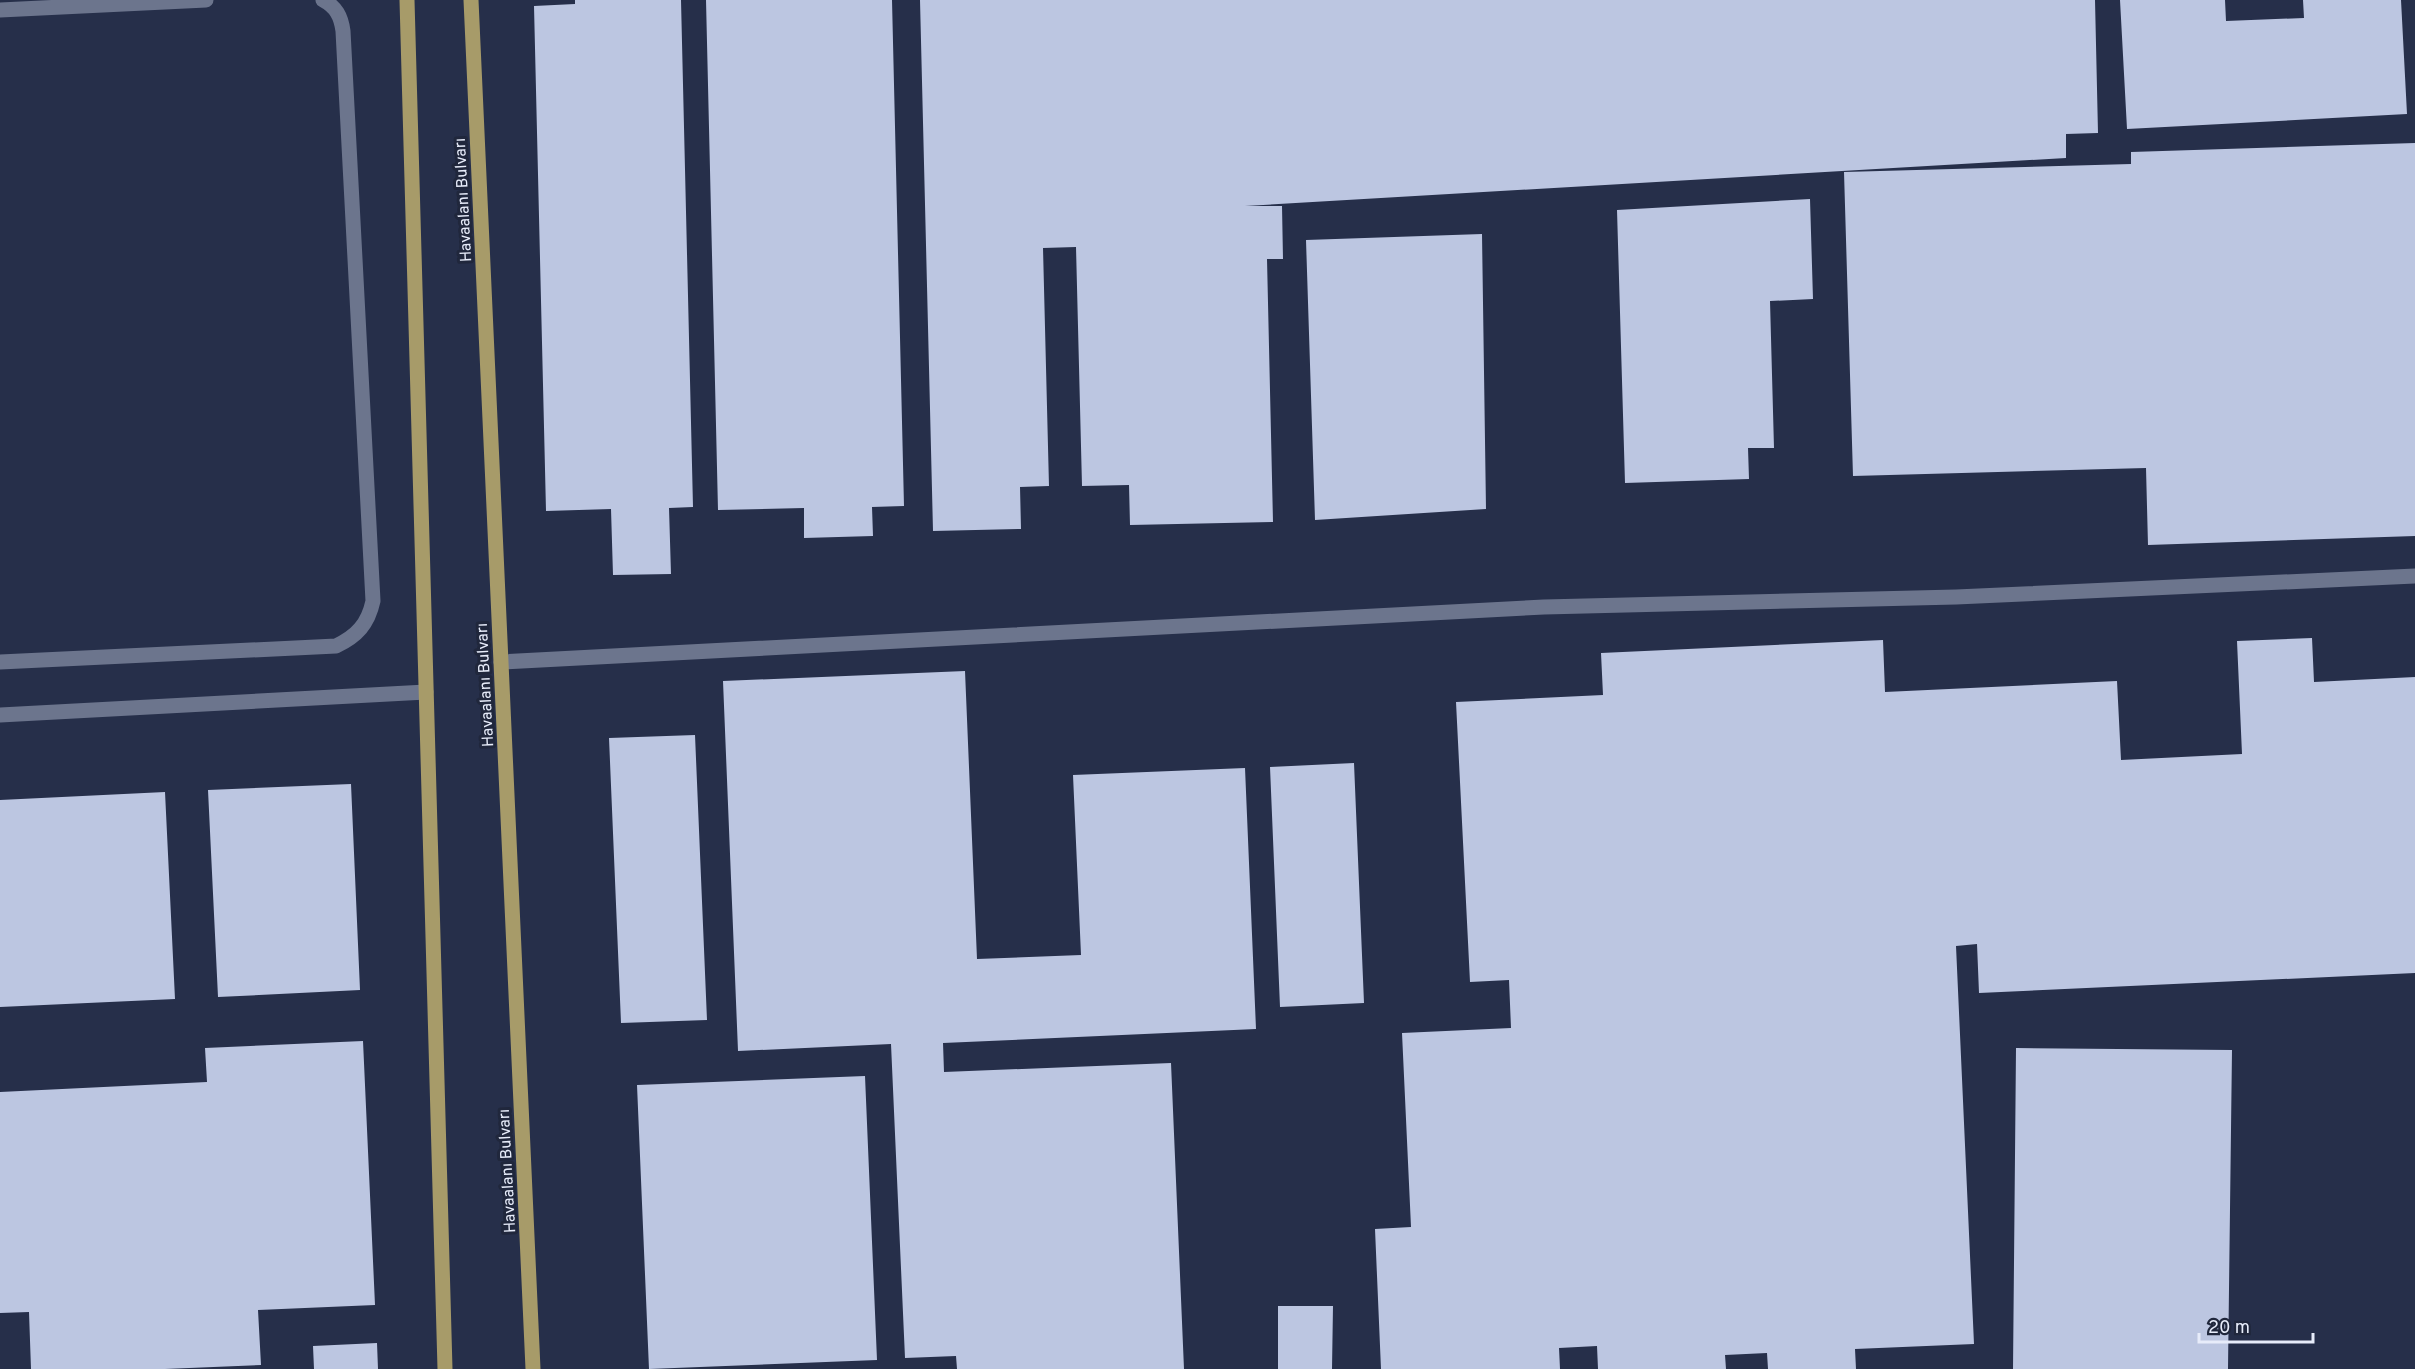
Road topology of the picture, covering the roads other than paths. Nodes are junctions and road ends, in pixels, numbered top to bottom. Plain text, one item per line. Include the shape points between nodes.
1 (206, 0) edge
2 (323, 0) edge
3 (407, 0) edge
4 (471, 0) edge
5 (0, 10) edge
6 (2415, 576) edge
7 (0, 662) edge
8 (501, 662) junction
9 (426, 692) junction
10 (0, 715) edge
11 (445, 1369) edge
12 (533, 1369) edge

1 - 5 street
2 - 7 street via 338,13 343,31 373,601 370,615 351,639 336,646
3 - 9 main road
4 - 8 main road, Havaalanı Bulvarı
6 - 8 street via 1956,597 1544,608
8 - 12 main road, Havaalanı Bulvarı
9 - 10 street
9 - 11 main road

